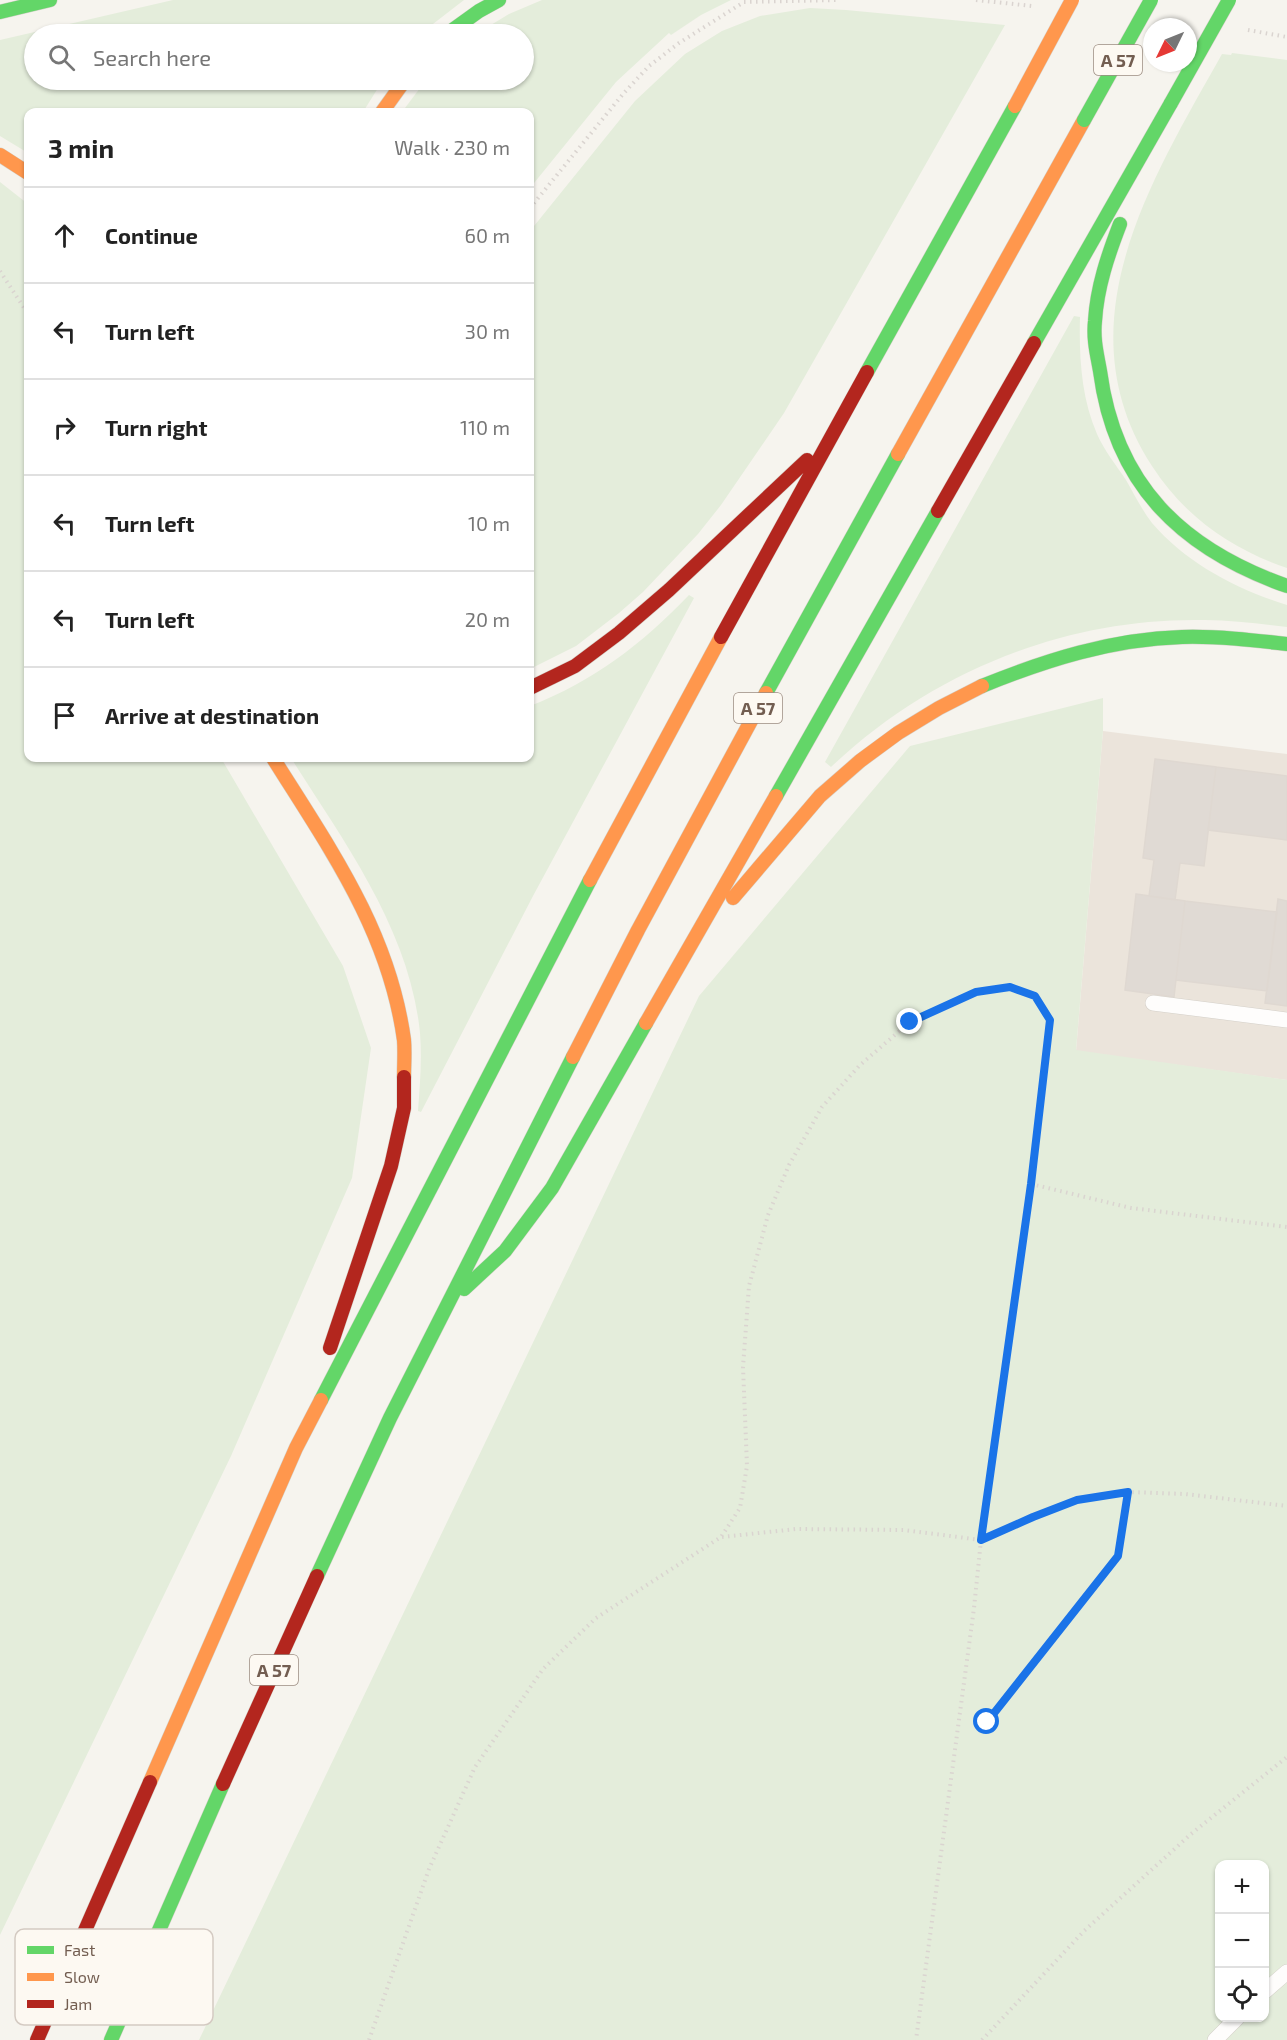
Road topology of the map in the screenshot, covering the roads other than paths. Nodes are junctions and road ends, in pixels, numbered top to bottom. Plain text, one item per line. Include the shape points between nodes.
1 (50, 0) edge
2 (499, 0) edge
3 (1072, 0) edge
4 (1151, 0) edge
5 (1229, 0) edge
6 (0, 12) edge
7 (461, 24) edge
8 (398, 90) edge
9 (1171, 103) junction
10 (385, 108) edge
11 (0, 155) edge
12 (24, 170) edge
13 (831, 438) junction
14 (1287, 586) edge
15 (1287, 644) edge
16 (534, 686) edge
17 (276, 762) edge
18 (681, 959) junction
19 (1153, 1003) dead end
20 (1287, 1020) edge
21 (447, 1305) junction
22 (296, 1448) junction
23 (86, 1929) edge
24 (160, 1929) edge
25 (1287, 1972) edge
26 (1269, 1988) edge
27 (1233, 2022) edge
28 (44, 2025) edge
29 (118, 2025) edge
30 (37, 2040) edge
31 (111, 2040) edge
32 (1215, 2040) edge

1 - 6 main road
2 - 7 main road
3 - 13 main road, bridge
4 - 21 main road, A 57, bridge via 638,930
5 - 9 main road, bridge
8 - 10 main road
9 - 14 main road via 1105,260 1094,335 1102,389 1116,439 1146,489 1168,515 1219,557
9 - 18 main road
11 - 12 main road
13 - 16 main road via 620,633 575,666
13 - 22 main road via 590,881
15 - 18 main road via 1213,638 1154,639 1076,652 994,679 874,751 823,793
17 - 22 main road via 353,886 376,936 394,990 404,1042 404,1108 391,1166
18 - 21 main road via 552,1188 505,1251
19 - 20 lane
21 - 24 main road, A 57 via 390,1418
22 - 23 main road
25 - 26 lane
27 - 32 lane
28 - 30 main road
29 - 31 main road, A 57

